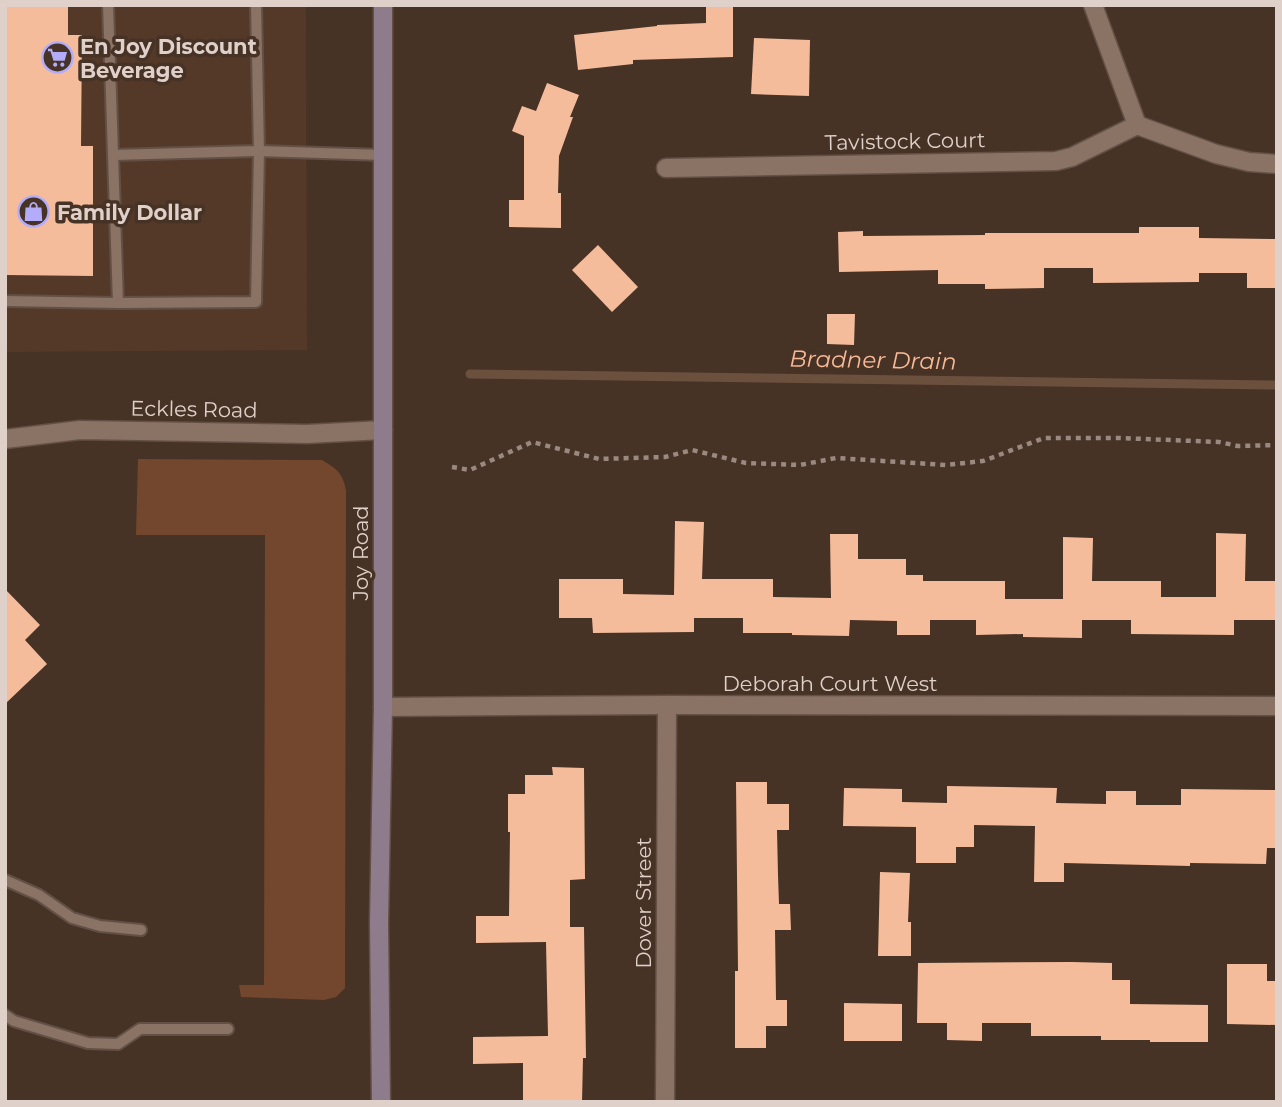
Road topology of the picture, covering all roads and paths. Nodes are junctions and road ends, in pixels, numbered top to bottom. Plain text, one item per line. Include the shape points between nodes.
1 (108, 5) edge
2 (256, 5) edge
3 (383, 5) edge
4 (1093, 5) edge
5 (1137, 125) junction
6 (259, 152) junction
7 (113, 155) junction
8 (383, 155) junction
9 (1277, 164) edge
10 (666, 168) dead end
11 (5, 301) edge
12 (118, 303) junction
13 (383, 430) junction
14 (5, 439) edge
15 (1277, 445) edge
16 (452, 467) dead end
17 (667, 705) junction
18 (1277, 706) edge
19 (383, 707) junction
20 (5, 880) edge
21 (141, 930) dead end
22 (5, 1015) edge
23 (228, 1029) dead end
24 (381, 1102) edge
25 (665, 1102) edge

1 - 7 lane
2 - 6 lane
3 - 8 street, Joy Road
4 - 5 street
5 - 9 street via 1216,154
5 - 10 street, Tavistock Court via 1056,162
6 - 7 lane
6 - 8 lane
6 - 12 lane via 256,302
7 - 12 lane
8 - 13 street, Joy Road
11 - 12 lane
13 - 14 street, Eckles Road via 307,434 79,430
13 - 19 street, Joy Road
15 - 16 path via 1044,439 983,461 946,466 836,458 800,464 746,463 692,450 666,457 599,458 532,442 470,470
17 - 18 street, Deborah Court West
17 - 19 street, Deborah Court West
17 - 25 street, Dover Street
19 - 24 street, Joy Road
20 - 21 lane via 39,895 72,918
22 - 23 lane via 88,1043 118,1044 140,1029

